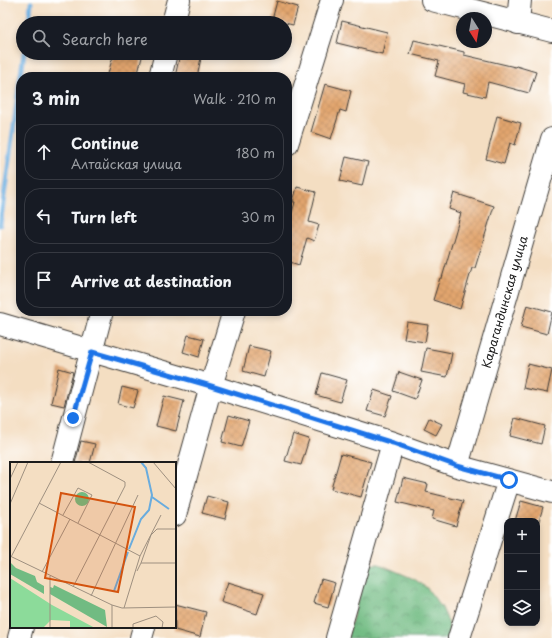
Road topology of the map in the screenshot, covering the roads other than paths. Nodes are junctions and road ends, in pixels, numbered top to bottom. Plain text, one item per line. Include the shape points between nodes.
1 (178, 0) edge
2 (332, 0) edge
3 (432, 0) edge
4 (520, 0) edge
5 (175, 16) edge
6 (518, 23) junction
7 (552, 32) edge
8 (164, 60) edge
9 (161, 72) edge
10 (292, 128) edge
11 (552, 139) edge
12 (101, 316) edge
13 (232, 316) edge
14 (0, 324) edge
15 (92, 352) junction
16 (211, 386) junction
17 (393, 443) junction
18 (62, 462) edge
19 (457, 466) junction
20 (509, 480) junction
21 (552, 492) edge
22 (176, 511) edge
23 (22, 628) edge
24 (144, 628) edge
25 (19, 638) edge
26 (141, 638) edge
27 (337, 638) edge
28 (459, 638) edge

1 - 5 street
2 - 10 street
3 - 6 street
4 - 6 street
6 - 7 street
8 - 9 street
11 - 19 street, Карагандинская улица
12 - 15 street
13 - 16 street
14 - 15 street
15 - 16 street
15 - 18 street
16 - 17 street
16 - 22 street
17 - 19 street
17 - 27 street
19 - 20 street
20 - 21 street
20 - 28 street
23 - 25 street
24 - 26 street

